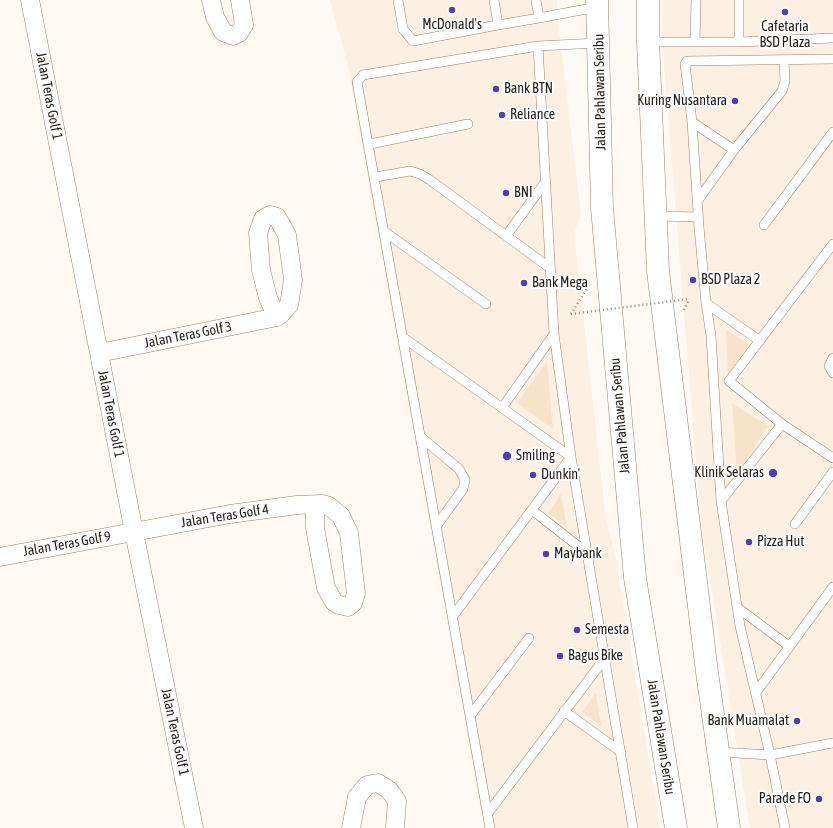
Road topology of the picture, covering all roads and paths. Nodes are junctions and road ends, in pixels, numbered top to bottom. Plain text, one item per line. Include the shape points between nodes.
1 (30, 0) edge
2 (211, 0) edge
3 (240, 0) edge
4 (398, 0) edge
5 (494, 0) edge
6 (536, 0) edge
7 (648, 0) edge
8 (696, 0) edge
9 (738, 0) edge
10 (597, 4) edge
11 (539, 18) junction
12 (498, 25) junction
13 (832, 37) edge
14 (695, 41) junction
15 (648, 42) junction
16 (739, 42) junction
17 (599, 43) junction
18 (538, 46) junction
19 (833, 59) edge
20 (784, 60) junction
21 (692, 122) junction
22 (468, 124) dead end
23 (833, 132) edge
24 (370, 144) junction
25 (734, 150) junction
26 (376, 177) junction
27 (546, 181) junction
28 (698, 200) junction
29 (656, 216) junction
30 (698, 217) junction
31 (764, 225) dead end
32 (385, 232) junction
33 (506, 236) junction
34 (833, 244) edge
35 (550, 268) junction
36 (689, 299) dead end
37 (706, 303) junction
38 (486, 304) dead end
39 (571, 314) dead end
40 (277, 317) junction
41 (554, 334) junction
42 (404, 338) junction
43 (760, 341) junction
44 (99, 353) junction
45 (833, 358) edge
46 (833, 374) edge
47 (729, 381) junction
48 (715, 383) junction
49 (502, 408) junction
50 (782, 424) junction
51 (422, 438) junction
52 (571, 457) junction
53 (833, 458) edge
54 (833, 472) edge
55 (721, 501) junction
56 (318, 506) junction
57 (532, 510) junction
58 (795, 524) dead end
59 (437, 525) junction
60 (134, 532) junction
61 (587, 553) junction
62 (0, 557) edge
63 (833, 587) edge
64 (738, 608) junction
65 (453, 616) junction
66 (529, 638) dead end
67 (789, 646) junction
68 (605, 658) junction
69 (757, 691) junction
70 (564, 711) junction
71 (470, 716) junction
72 (833, 743) edge
73 (621, 752) junction
74 (719, 752) junction
75 (770, 755) junction
76 (488, 813) junction
77 (194, 828) edge
78 (351, 828) edge
79 (395, 828) edge
80 (490, 828) edge
81 (633, 828) edge
82 (676, 828) edge
83 (729, 828) edge
84 (785, 828) edge

1 - 44 street, Jalan Teras Golf 1
2 - 3 street via 215,17 223,32 233,36 239,33 244,25
4 - 12 lane via 402,29 412,41
5 - 12 lane
6 - 11 lane
7 - 15 main road
8 - 14 lane
9 - 16 lane
10 - 11 lane
10 - 17 main road, Jalan Pahlawan Seribu
11 - 12 lane
13 - 16 lane
14 - 15 lane
14 - 16 lane
15 - 29 main road
17 - 18 lane
17 - 82 main road, Jalan Pahlawan Seribu via 602,208 634,570
18 - 24 lane via 361,77 357,84
18 - 27 lane
19 - 20 lane
20 - 21 lane via 687,61 685,64
20 - 25 lane via 785,82 782,91
21 - 25 lane
21 - 28 lane
22 - 24 lane
23 - 31 lane
24 - 26 lane
25 - 28 lane
26 - 32 lane
26 - 33 lane via 410,171 420,174
27 - 33 lane
27 - 35 lane
28 - 30 lane
29 - 30 lane
29 - 74 main road via 664,317
30 - 37 lane
32 - 38 lane
32 - 42 lane
33 - 35 lane
34 - 43 lane
35 - 41 lane
36 - 39 path, bridge
37 - 43 lane
37 - 48 lane
40 - 40 street via 289,305 293,280 287,235 277,217 270,215 263,219 258,233 261,270 268,298
40 - 44 street, Jalan Teras Golf 3
41 - 49 lane
41 - 52 lane
42 - 49 lane
42 - 51 lane
43 - 47 lane
44 - 60 street, Jalan Teras Golf 1
45 - 46 lane via 829,366
47 - 48 lane
47 - 50 lane
48 - 55 lane
49 - 52 lane
50 - 53 lane
50 - 55 lane
51 - 59 lane
51 - 59 lane via 459,469 465,480 463,489
52 - 57 lane
52 - 61 lane
54 - 58 lane
55 - 64 lane
56 - 56 street, Jalan Teras Golf 4 via 329,506 341,516 349,533 356,594 348,607 334,602 326,588 315,528
56 - 60 street, Jalan Teras Golf 4 via 297,505 230,514
57 - 61 lane
57 - 65 lane
59 - 65 lane
60 - 62 street, Jalan Teras Golf 9
60 - 77 street, Jalan Teras Golf 1
61 - 68 lane
63 - 67 lane
64 - 67 lane
64 - 69 lane
65 - 71 lane
66 - 71 lane
67 - 69 lane
68 - 70 lane
68 - 73 lane
69 - 75 lane
70 - 73 lane
70 - 76 lane
71 - 76 lane
72 - 75 lane
73 - 81 lane
74 - 75 lane
74 - 83 main road
75 - 84 lane
76 - 80 lane
78 - 79 street via 357,797 367,785 378,783 397,801

